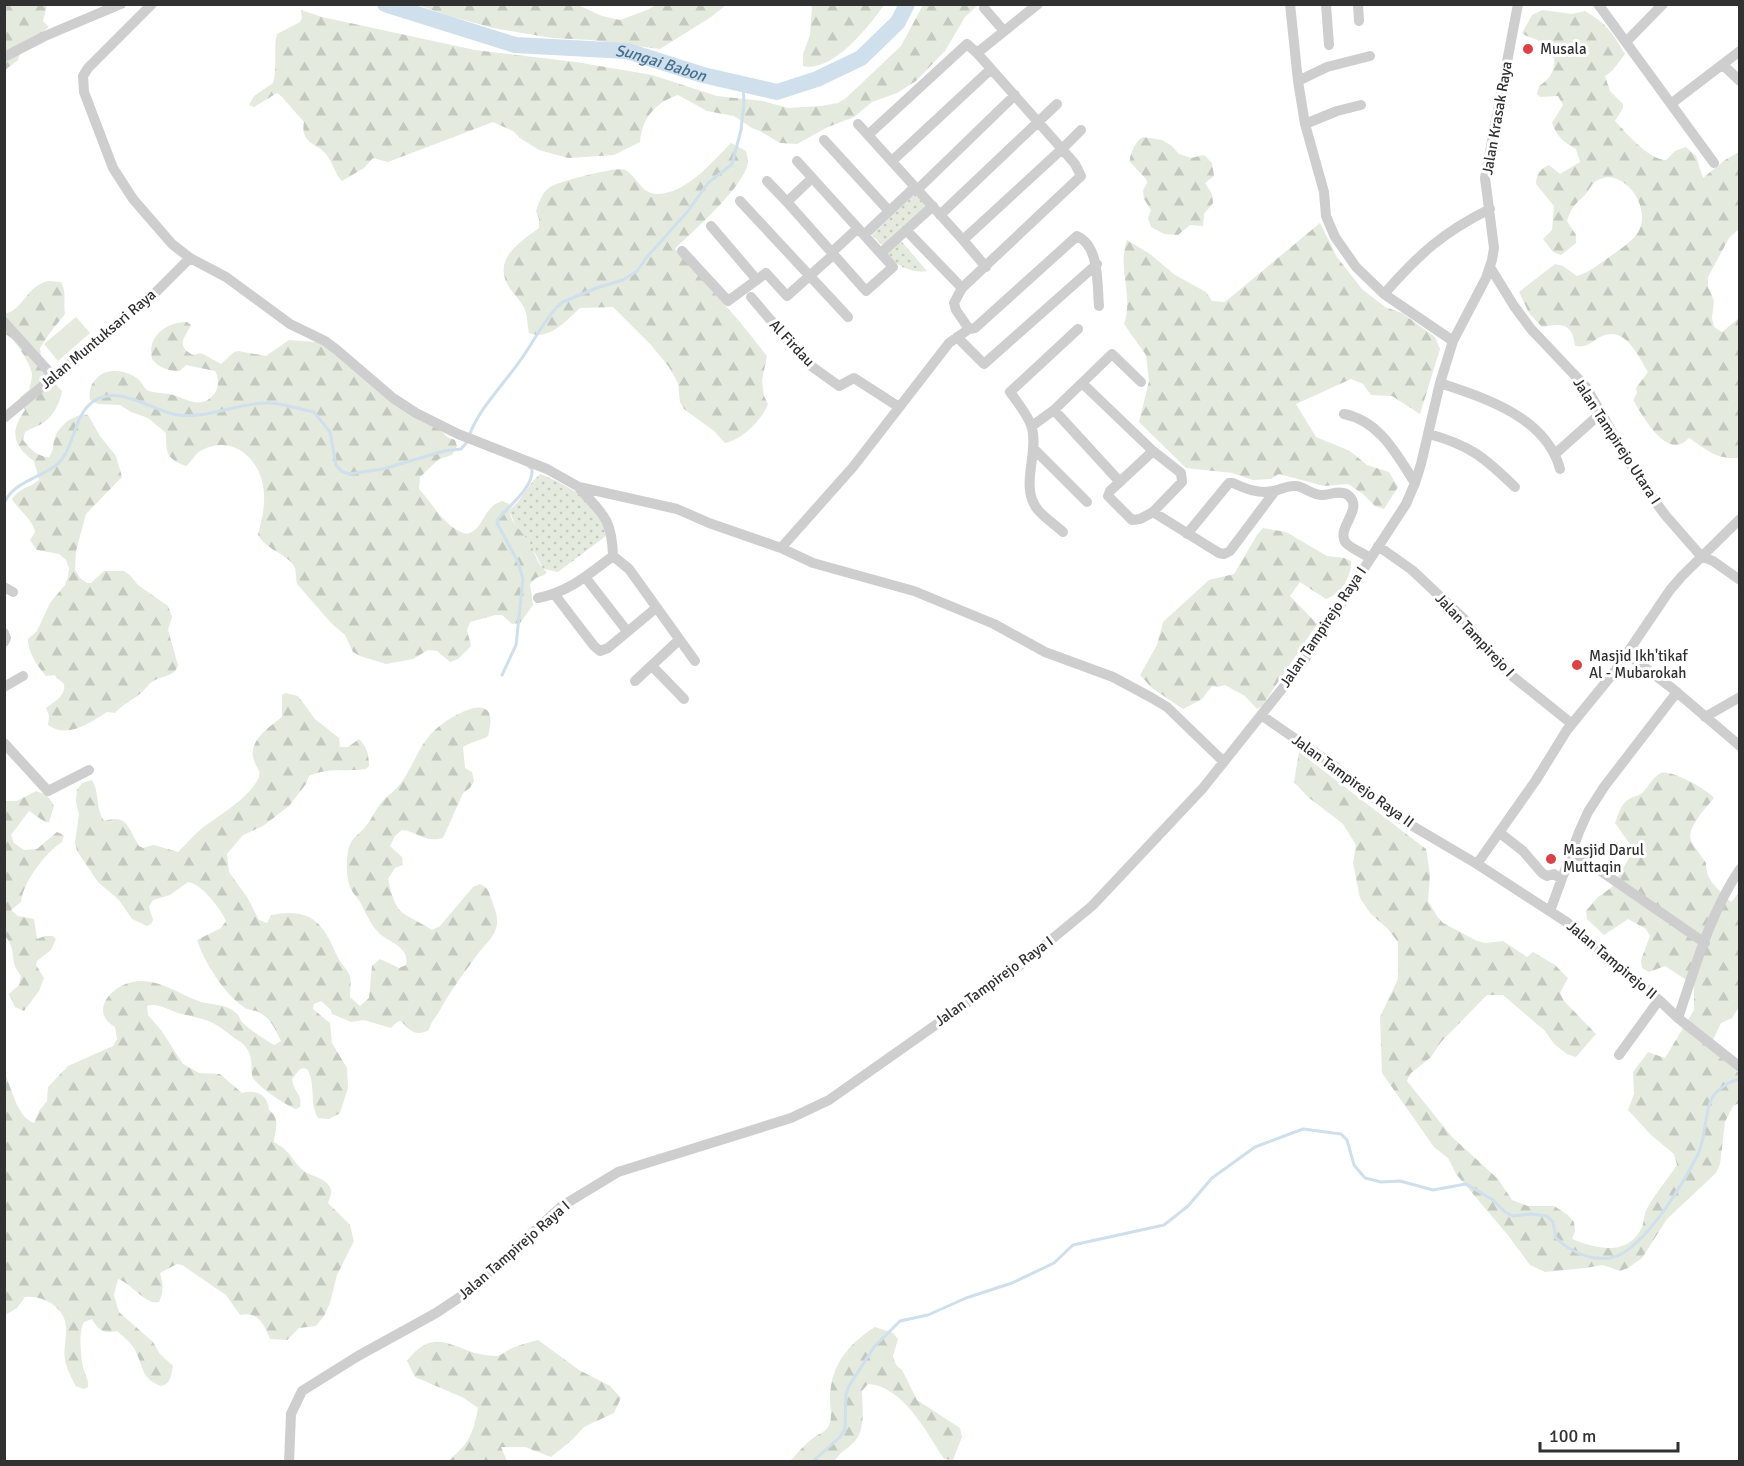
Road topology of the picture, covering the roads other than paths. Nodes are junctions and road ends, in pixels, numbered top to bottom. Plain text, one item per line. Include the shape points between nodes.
1 (121, 4) edge
2 (152, 4) edge
3 (1290, 4) edge
4 (1326, 4) edge
5 (1358, 4) edge
6 (1518, 4) edge
7 (1598, 4) edge
8 (1663, 4) edge
9 (1031, 7) edge
10 (984, 8) dead end
11 (1359, 21) dead end
12 (1004, 31) junction
13 (1626, 42) junction
14 (1329, 45) dead end
15 (1740, 51) edge
16 (977, 52) junction
17 (4, 57) edge
18 (1370, 57) dead end
19 (1723, 65) junction
20 (991, 69) junction
21 (1298, 81) junction
22 (1740, 81) edge
23 (1014, 95) junction
24 (1672, 103) junction
25 (1057, 104) dead end
26 (1361, 105) dead end
27 (1038, 122) junction
28 (858, 124) dead end
29 (1305, 124) junction
30 (1081, 130) dead end
31 (868, 135) junction
32 (824, 140) dead end
33 (1062, 149) junction
34 (797, 161) dead end
35 (892, 161) junction
36 (1714, 163) dead end
37 (813, 178) junction
38 (767, 180) dead end
39 (917, 188) junction
40 (740, 201) dead end
41 (787, 202) junction
42 (1490, 209) junction
43 (937, 210) junction
44 (890, 211) junction
45 (711, 226) dead end
46 (906, 230) junction
47 (861, 231) junction
48 (963, 240) junction
49 (682, 251) dead end
50 (881, 253) junction
51 (832, 254) junction
52 (190, 258) junction
53 (1097, 264) junction
54 (986, 267) junction
55 (1490, 267) junction
56 (808, 277) junction
57 (757, 280) junction
58 (962, 288) junction
59 (1384, 294) junction
60 (751, 297) dead end
61 (1099, 306) dead end
62 (848, 317) dead end
63 (4, 322) edge
64 (969, 329) junction
65 (1078, 329) dead end
66 (957, 337) junction
67 (1453, 341) junction
68 (53, 376) junction
69 (1142, 382) dead end
70 (1082, 383) junction
71 (1440, 383) junction
72 (898, 407) junction
73 (1054, 410) junction
74 (1601, 413) junction
75 (1344, 414) dead end
76 (4, 418) edge
77 (1032, 426) junction
78 (1429, 434) junction
79 (1035, 450) junction
80 (1153, 451) junction
81 (1555, 454) junction
82 (1560, 469) dead end
83 (1120, 482) junction
84 (1415, 483) junction
85 (579, 487) junction
86 (1515, 487) dead end
87 (1275, 491) junction
88 (1088, 501) dead end
89 (1153, 512) junction
90 (1740, 519) edge
91 (1063, 532) dead end
92 (1187, 534) junction
93 (1378, 546) junction
94 (781, 548) junction
95 (613, 556) junction
96 (1701, 556) junction
97 (1370, 558) junction
98 (585, 577) junction
99 (1740, 580) edge
100 (555, 595) junction
101 (538, 598) dead end
102 (656, 608) junction
103 (627, 631) junction
104 (4, 633) edge
105 (679, 640) junction
106 (4, 642) edge
107 (1626, 653) junction
108 (695, 661) dead end
109 (652, 666) junction
110 (23, 676) dead end
111 (635, 681) dead end
112 (4, 687) edge
113 (1677, 692) junction
114 (1740, 697) edge
115 (684, 699) dead end
116 (1261, 715) junction
117 (1705, 717) junction
118 (1572, 724) junction
119 (4, 743) edge
120 (1740, 746) edge
121 (1224, 762) junction
122 (89, 770) dead end
123 (1500, 833) junction
124 (1573, 852) junction
125 (1477, 864) junction
126 (1740, 869) edge
127 (1561, 879) junction
128 (1550, 911) junction
129 (1705, 943) junction
130 (1659, 1000) junction
131 (1678, 1018) junction
132 (1619, 1055) dead end
133 (1740, 1066) edge
134 (289, 1461) edge

1 - 17 street
2 - 52 street via 88,68 82,81 113,168 154,224
3 - 21 street
4 - 14 street
5 - 11 street
6 - 42 street, Jalan Krasak Raya via 1485,178
7 - 13 street
8 - 13 street
9 - 12 street
10 - 12 street
12 - 16 street
13 - 24 street
15 - 19 street
16 - 20 street
16 - 31 street via 967,44
18 - 21 street via 1327,67
19 - 22 street
19 - 24 street
20 - 23 street
20 - 35 street
21 - 29 street
23 - 27 street
23 - 39 street
24 - 36 street
25 - 27 street
26 - 29 street
27 - 33 street
27 - 43 street
28 - 31 street
29 - 59 street via 1324,192 1326,216 1335,237 1356,267
30 - 33 street
31 - 35 street
32 - 44 street
33 - 48 street
33 - 54 street via 1081,177
34 - 37 street
35 - 39 street
37 - 41 street
37 - 47 street
38 - 41 street
39 - 43 street
39 - 44 street
40 - 56 street
41 - 51 street
42 - 55 street, Jalan Krasak Raya via 1494,248
42 - 59 street via 1434,242
43 - 46 street
43 - 48 street
44 - 47 street
45 - 57 street
46 - 50 street
46 - 58 street
47 - 50 street
47 - 51 street
48 - 54 street
49 - 57 street via 728,301
50 - 51 street via 893,267 866,291
51 - 56 street
52 - 68 street, Jalan Muntuksari Raya via 144,303
52 - 85 street via 226,277 290,324 325,341 416,413 547,469
53 - 61 street
53 - 64 street via 1082,238 1073,238 975,328
53 - 66 street via 984,364
54 - 58 street
55 - 67 street, Jalan Tampirejo Raya I
55 - 74 street, Jalan Tampirejo Utara I via 1531,329 1586,387
56 - 57 street via 787,296 766,273
56 - 62 street
58 - 64 street via 954,303
59 - 67 street
60 - 72 street, Al Firdau via 807,363 839,386 854,378
63 - 68 street
64 - 66 street
65 - 77 street via 1010,392
66 - 72 street
67 - 71 street, Jalan Tampirejo Raya I
68 - 76 street, Jalan Muntuksari Raya
69 - 70 street via 1112,354
70 - 73 street
70 - 80 street
71 - 78 street, Jalan Tampirejo Raya I
71 - 81 street via 1509,410
72 - 94 street via 853,467
73 - 77 street
73 - 83 street
74 - 81 street
74 - 96 street, Jalan Tampirejo Utara I via 1642,484
75 - 84 street via 1373,427 1397,453
77 - 79 street
78 - 84 street, Jalan Tampirejo Raya I
78 - 86 street via 1472,450
79 - 88 street
79 - 91 street via 1029,477 1031,494 1037,509
80 - 83 street
80 - 89 street via 1181,473 1182,480
81 - 82 street
83 - 89 street via 1108,496 1132,519
84 - 93 street, Jalan Tampirejo Raya I
85 - 94 street via 677,509
85 - 95 street via 608,522
87 - 92 street via 1254,491 1229,483
87 - 92 street via 1227,553 1219,553
87 - 97 street via 1299,486 1316,495 1343,492 1350,496 1353,511 1344,540
89 - 92 street
90 - 96 street
93 - 97 street, Jalan Tampirejo Raya I
93 - 118 street, Jalan Tampirejo I via 1412,570 1465,620 1481,645 1511,675
94 - 121 street via 813,562 914,591 994,624 1045,652 1129,684 1167,708
95 - 98 street
95 - 102 street via 629,569
96 - 99 street, Jalan Tampirejo Utara I
96 - 107 street via 1670,590
97 - 116 street, Jalan Tampirejo Raya I via 1301,665
98 - 100 street
98 - 103 street
100 - 101 street
100 - 103 street via 598,651 608,648
102 - 103 street
102 - 105 street
104 - 106 street
105 - 108 street
105 - 109 street
107 - 113 street
107 - 118 street
109 - 111 street
109 - 115 street
110 - 112 street
113 - 117 street
113 - 124 street via 1604,787 1588,812
114 - 117 street
116 - 121 street, Jalan Tampirejo Raya I
116 - 125 street, Jalan Tampirejo Raya II via 1329,762 1399,818
117 - 120 street
118 - 123 street
119 - 122 street via 48,791
121 - 134 street, Jalan Tampirejo Raya I via 1092,906 1018,967 829,1100 791,1118 618,1172 562,1206 466,1293 302,1391 291,1414
123 - 125 street
123 - 127 street via 1542,873
124 - 127 street
124 - 129 street
125 - 128 street, Jalan Tampirejo II
126 - 129 street
127 - 128 street
128 - 130 street, Jalan Tampirejo II
129 - 131 street
130 - 131 street, Jalan Tampirejo II
130 - 132 street
131 - 133 street, Jalan Tampirejo II

